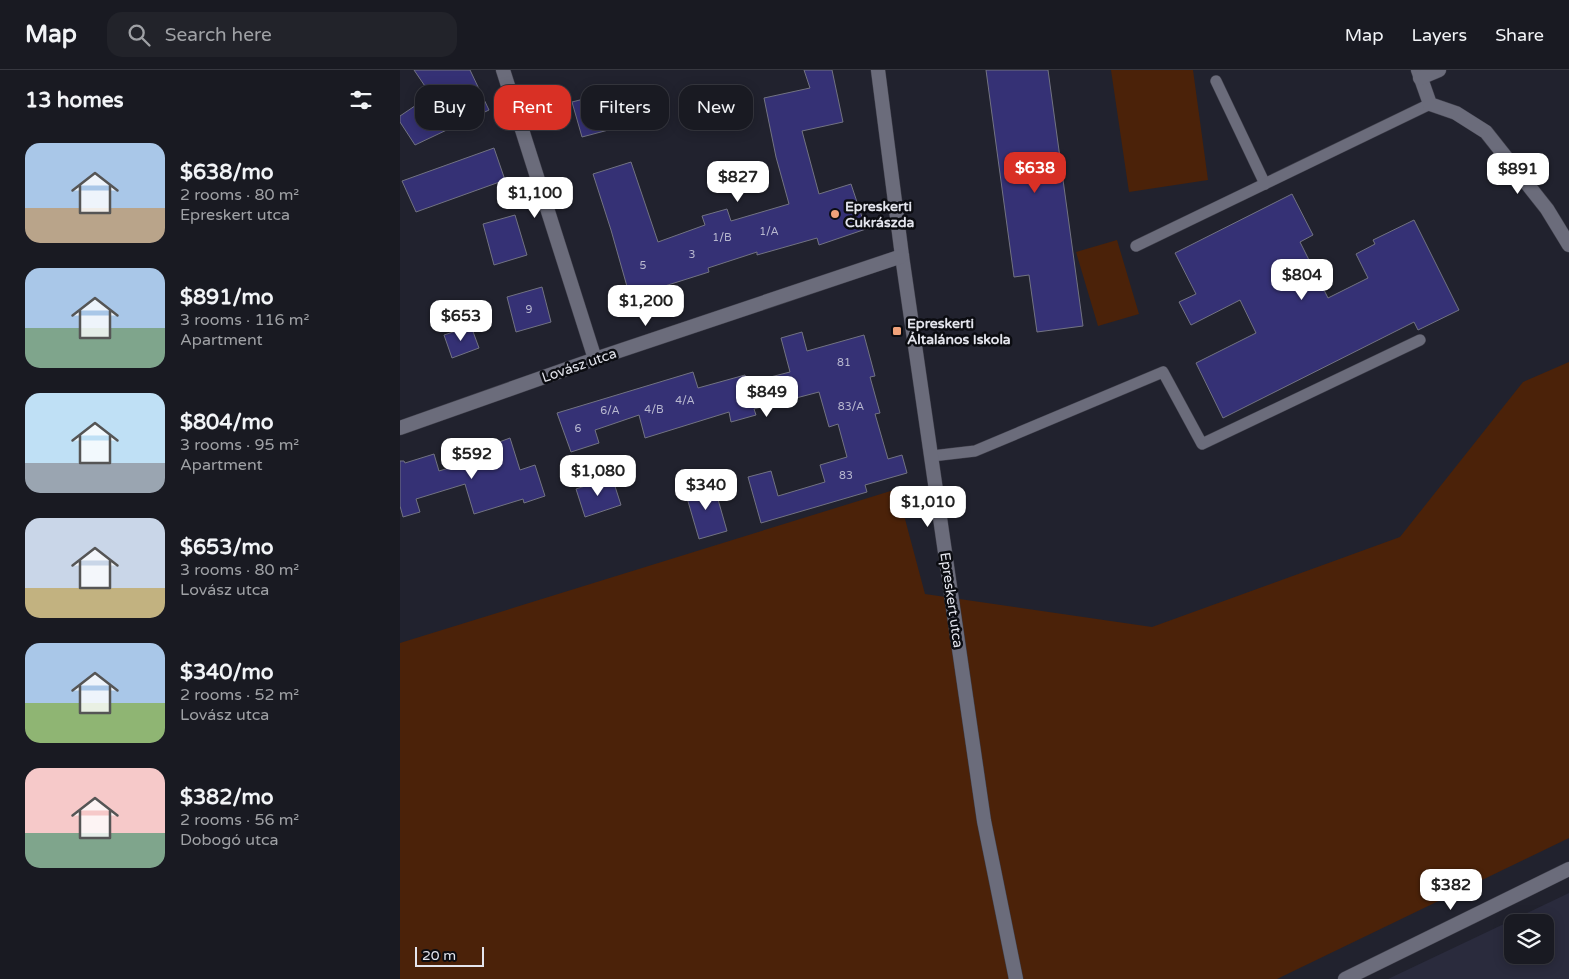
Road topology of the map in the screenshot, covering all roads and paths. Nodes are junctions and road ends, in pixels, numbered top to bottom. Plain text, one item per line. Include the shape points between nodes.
1 (503, 70) edge
2 (878, 70) edge
3 (1439, 70) edge
4 (1419, 74) edge
5 (1216, 80) dead end
6 (1430, 104) junction
7 (1265, 184) junction
8 (1569, 245) edge
9 (1136, 246) dead end
10 (902, 256) junction
11 (1420, 340) dead end
12 (595, 359) junction
13 (400, 428) edge
14 (932, 456) junction
15 (1569, 869) edge
16 (1016, 979) edge
17 (1346, 979) edge

1 - 12 street
2 - 10 street, Epreskert utca
3 - 4 street
4 - 6 street
5 - 7 lane
6 - 7 lane
6 - 8 street via 1456,113 1486,132 1547,209
7 - 9 lane
10 - 12 street, Lovász utca
10 - 14 street, Epreskert utca
11 - 14 lane via 1202,444 1163,372 975,452
12 - 13 street, Lovász utca
14 - 16 street, Epreskert utca via 984,820
15 - 17 street

